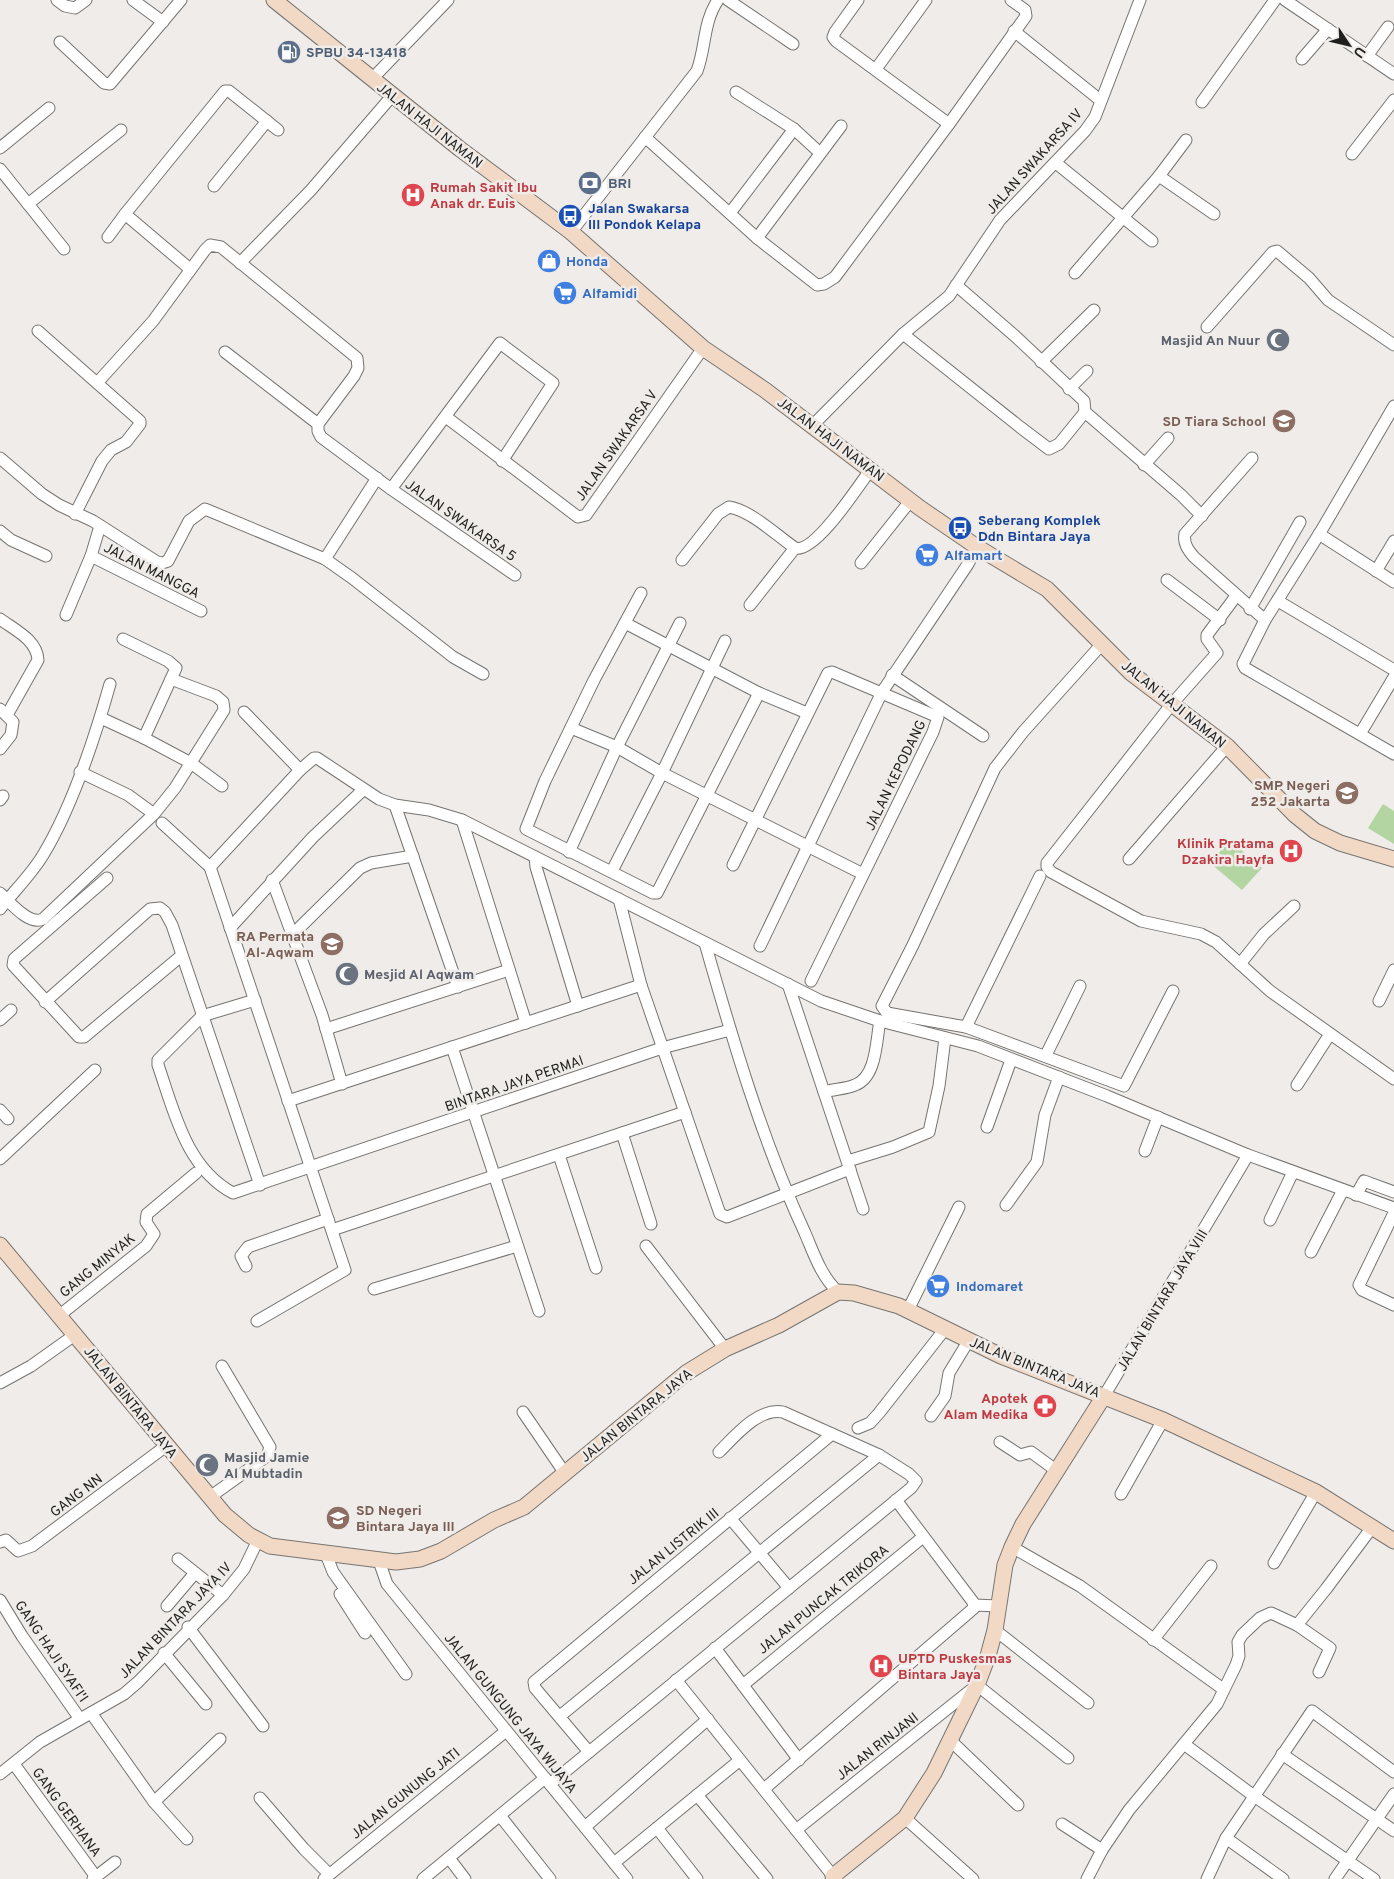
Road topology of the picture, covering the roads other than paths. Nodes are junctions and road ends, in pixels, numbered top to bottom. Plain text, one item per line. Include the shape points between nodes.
1 (58, 0) edge
2 (86, 0) edge
3 (133, 0) edge
4 (181, 0) edge
5 (274, 0) edge
6 (448, 0) edge
7 (718, 0) edge
8 (728, 0) edge
9 (858, 0) edge
10 (1011, 0) edge
11 (1140, 0) edge
12 (1275, 0) edge
13 (1285, 0) edge
14 (925, 1) edge
15 (163, 22) junction
16 (1388, 27) dead end
17 (1328, 29) junction
18 (1014, 31) junction
19 (60, 42) dead end
20 (793, 44) dead end
21 (1367, 56) junction
22 (1302, 60) dead end
23 (876, 69) junction
24 (1394, 74) edge
25 (372, 79) junction
26 (736, 92) dead end
27 (392, 96) junction
28 (1100, 100) junction
29 (1394, 100) edge
30 (1202, 102) dead end
31 (49, 108) dead end
32 (267, 121) junction
33 (949, 124) junction
34 (841, 126) dead end
35 (794, 129) junction
36 (121, 130) dead end
37 (278, 130) dead end
38 (645, 137) junction
39 (1186, 140) dead end
40 (0, 148) edge
41 (819, 152) junction
42 (1352, 154) dead end
43 (1056, 163) junction
44 (0, 169) edge
45 (1159, 176) junction
46 (214, 186) dead end
47 (28, 204) junction
48 (730, 213) junction
49 (125, 214) junction
50 (1214, 214) dead end
51 (1123, 219) junction
52 (571, 232) junction
53 (108, 237) dead end
54 (757, 238) junction
55 (1152, 241) dead end
56 (64, 250) dead end
57 (240, 263) junction
58 (190, 269) junction
59 (1075, 273) dead end
60 (956, 285) junction
61 (1094, 310) dead end
62 (1207, 327) dead end
63 (38, 331) dead end
64 (903, 334) junction
65 (1394, 345) edge
66 (703, 348) junction
67 (224, 352) dead end
68 (1041, 362) junction
69 (1087, 371) dead end
70 (97, 383) junction
71 (1069, 388) junction
72 (1394, 408) edge
73 (1085, 412) junction
74 (446, 418) junction
75 (318, 424) junction
76 (812, 426) junction
77 (1168, 438) dead end
78 (0, 458) edge
79 (1252, 458) dead end
80 (502, 461) junction
81 (1144, 465) junction
82 (871, 469) junction
83 (377, 478) junction
84 (391, 489) junction
85 (911, 500) junction
86 (75, 514) junction
87 (1202, 516) junction
88 (1300, 522) dead end
89 (100, 526) junction
90 (0, 532) edge
91 (1319, 534) junction
92 (1394, 541) edge
93 (977, 547) junction
94 (795, 548) junction
95 (46, 556) dead end
96 (91, 556) junction
97 (325, 559) junction
98 (682, 560) dead end
99 (861, 563) dead end
100 (1376, 571) junction
101 (515, 575) dead end
102 (1167, 580) dead end
103 (1394, 582) edge
104 (641, 593) dead end
105 (1236, 596) junction
106 (1278, 601) junction
107 (750, 605) dead end
108 (1250, 609) junction
109 (201, 611) dead end
110 (66, 615) dead end
111 (0, 619) edge
112 (1220, 620) junction
113 (1265, 620) junction
114 (625, 623) junction
115 (680, 623) dead end
116 (123, 639) dead end
117 (725, 641) dead end
118 (1102, 644) junction
119 (666, 646) junction
120 (713, 668) junction
121 (1394, 670) edge
122 (483, 674) dead end
123 (892, 675) junction
124 (1394, 677) edge
125 (171, 679) junction
126 (110, 684) dead end
127 (882, 692) junction
128 (758, 693) junction
129 (1171, 705) junction
130 (4, 712) edge
131 (244, 712) dead end
132 (807, 713) junction
133 (101, 718) junction
134 (571, 728) junction
135 (1360, 734) junction
136 (983, 736) dead end
137 (144, 738) junction
138 (1227, 746) junction
139 (617, 747) junction
140 (0, 748) edge
141 (1394, 754) edge
142 (191, 763) junction
143 (300, 770) junction
144 (80, 772) junction
145 (662, 773) junction
146 (222, 786) dead end
147 (362, 790) junction
148 (706, 795) junction
149 (396, 805) junction
150 (154, 814) junction
151 (756, 819) junction
152 (462, 820) junction
153 (162, 823) dead end
154 (810, 846) junction
155 (569, 852) junction
156 (413, 856) junction
157 (535, 857) junction
158 (1129, 859) dead end
159 (1394, 860) edge
160 (733, 865) dead end
161 (210, 867) junction
162 (612, 871) junction
163 (863, 874) junction
164 (1040, 876) dead end
165 (107, 878) dead end
166 (272, 880) junction
167 (619, 900) junction
168 (2, 901) edge
169 (1294, 906) dead end
170 (230, 928) junction
171 (291, 936) junction
172 (705, 943) junction
173 (760, 946) dead end
174 (181, 956) junction
175 (1240, 964) junction
176 (509, 970) junction
177 (1394, 970) edge
178 (812, 981) dead end
179 (788, 984) junction
180 (641, 985) junction
181 (1080, 986) dead end
182 (458, 987) junction
183 (1174, 991) dead end
184 (255, 1000) junction
185 (1379, 1001) dead end
186 (45, 1002) junction
187 (578, 1006) junction
188 (11, 1010) dead end
189 (202, 1016) junction
190 (0, 1020) edge
191 (880, 1021) junction
192 (526, 1023) junction
193 (966, 1026) junction
194 (326, 1029) junction
195 (730, 1030) junction
196 (1330, 1034) junction
197 (945, 1038) junction
198 (452, 1047) junction
199 (662, 1048) junction
200 (1046, 1055) junction
201 (1011, 1060) junction
202 (95, 1070) dead end
203 (1059, 1077) junction
204 (1394, 1079) edge
205 (342, 1084) junction
206 (1297, 1085) dead end
207 (824, 1092) junction
208 (288, 1101) junction
209 (685, 1112) junction
210 (473, 1113) junction
211 (1158, 1117) junction
212 (987, 1127) dead end
213 (622, 1133) junction
214 (1145, 1151) dead end
215 (558, 1155) junction
216 (1248, 1155) junction
217 (0, 1159) edge
218 (849, 1165) junction
219 (310, 1166) junction
220 (1293, 1172) junction
221 (196, 1173) dead end
222 (494, 1177) junction
223 (260, 1185) junction
224 (1343, 1190) junction
225 (1394, 1192) edge
226 (788, 1195) junction
227 (1356, 1195) junction
228 (1006, 1205) dead end
229 (959, 1207) dead end
230 (1394, 1208) edge
231 (864, 1209) dead end
232 (1394, 1212) edge
233 (1270, 1220) dead end
234 (651, 1224) dead end
235 (330, 1225) junction
236 (0, 1245) edge
237 (517, 1246) junction
238 (646, 1246) dead end
239 (1312, 1252) dead end
240 (246, 1266) dead end
241 (596, 1268) dead end
242 (374, 1289) dead end
243 (838, 1292) junction
244 (1394, 1305) edge
245 (908, 1310) junction
246 (538, 1311) dead end
247 (60, 1315) junction
248 (257, 1321) dead end
249 (945, 1329) junction
250 (76, 1334) junction
251 (968, 1340) junction
252 (725, 1350) junction
253 (222, 1366) dead end
254 (0, 1383) edge
255 (1104, 1396) junction
256 (523, 1412) dead end
257 (931, 1416) dead end
258 (1163, 1420) junction
259 (858, 1428) dead end
260 (832, 1434) junction
261 (1000, 1442) dead end
262 (166, 1446) junction
263 (719, 1452) dead end
264 (879, 1455) junction
265 (1057, 1471) junction
266 (564, 1472) junction
267 (1316, 1492) junction
268 (1120, 1494) dead end
269 (210, 1498) junction
270 (896, 1500) junction
271 (730, 1518) junction
272 (1373, 1526) junction
273 (923, 1537) junction
274 (258, 1540) junction
275 (1394, 1540) edge
276 (0, 1542) edge
277 (1012, 1547) junction
278 (321, 1554) junction
279 (758, 1554) junction
280 (178, 1559) dead end
281 (378, 1561) junction
282 (1274, 1563) dead end
283 (1211, 1566) dead end
284 (195, 1573) junction
285 (330, 1573) junction
286 (789, 1588) junction
287 (223, 1595) junction
288 (0, 1600) edge
289 (974, 1605) junction
290 (167, 1606) dead end
291 (998, 1606) junction
292 (1296, 1625) junction
293 (188, 1628) junction
294 (995, 1630) junction
295 (365, 1633) dead end
296 (1153, 1640) junction
297 (715, 1648) junction
298 (164, 1653) junction
299 (1319, 1672) dead end
300 (406, 1674) dead end
301 (676, 1680) junction
302 (743, 1685) junction
303 (977, 1686) junction
304 (1223, 1689) junction
305 (1088, 1703) dead end
306 (206, 1704) dead end
307 (91, 1713) junction
308 (560, 1716) junction
309 (80, 1718) junction
310 (708, 1719) junction
311 (262, 1726) dead end
312 (506, 1730) junction
313 (220, 1739) dead end
314 (950, 1740) junction
315 (1184, 1744) junction
316 (589, 1752) junction
317 (1282, 1754) junction
318 (1068, 1758) dead end
319 (740, 1760) junction
320 (799, 1760) junction
321 (14, 1764) junction
322 (1394, 1772) edge
323 (0, 1774) edge
324 (547, 1781) junction
325 (764, 1789) junction
326 (1394, 1794) edge
327 (697, 1795) junction
328 (1254, 1796) junction
329 (260, 1798) dead end
330 (154, 1802) junction
331 (1018, 1805) dead end
332 (501, 1817) junction
333 (905, 1818) junction
334 (1377, 1819) junction
335 (1062, 1824) dead end
336 (585, 1827) junction
337 (657, 1828) junction
338 (796, 1830) junction
339 (1394, 1831) edge
340 (1226, 1838) junction
341 (187, 1839) dead end
342 (1102, 1850) junction
343 (449, 1858) junction
344 (1348, 1861) junction
345 (115, 1862) dead end
346 (614, 1863) junction
347 (326, 1876) edge
348 (95, 1878) edge
349 (834, 1878) edge
350 (423, 1879) edge
351 (465, 1879) edge
352 (550, 1879) edge
353 (627, 1879) edge
354 (697, 1879) edge
355 (766, 1879) edge
356 (973, 1879) edge
357 (1087, 1879) edge
358 (1207, 1879) edge
359 (1283, 1879) edge
360 (1335, 1879) edge
361 (1374, 1879) edge

1 - 2 street via 64,6 74,8
3 - 15 street
4 - 15 street
5 - 25 street, JALAN HAJI NAMAN
6 - 25 street
7 - 38 street via 707,23 697,71
8 - 20 street
9 - 23 street via 833,37
10 - 18 street via 1026,12
11 - 28 street, JALAN SWAKARSA IV
12 - 30 street
13 - 17 street
14 - 23 street
15 - 19 street via 110,84 104,83
16 - 21 street
17 - 21 street
17 - 22 street
18 - 28 street
18 - 33 street
21 - 24 street
23 - 33 street
25 - 27 street, JALAN HAJI NAMAN
26 - 35 street
27 - 52 street, JALAN HAJI NAMAN
27 - 57 street via 311,190
28 - 43 street, JALAN SWAKARSA IV via 1090,124
29 - 42 street
31 - 40 street
32 - 37 street
32 - 46 street
32 - 49 street via 229,91 225,92
33 - 54 street via 830,281 818,285
34 - 41 street
35 - 41 street
35 - 48 street
36 - 47 street
38 - 48 street
38 - 52 street
39 - 45 street
41 - 54 street
43 - 51 street
43 - 60 street, JALAN SWAKARSA IV via 1000,220
44 - 47 street
45 - 50 street
45 - 51 street
47 - 56 street
48 - 54 street
49 - 53 street
49 - 58 street
51 - 55 street
51 - 59 street
52 - 66 street, JALAN HAJI NAMAN
57 - 58 street via 216,244 210,245
57 - 75 street via 357,358 358,368 354,376
58 - 70 street via 153,322
60 - 64 street, JALAN SWAKARSA IV via 949,296
60 - 68 street
61 - 68 street
62 - 65 street via 1277,251 1309,278 1328,300
63 - 70 street
64 - 73 street via 1049,448 1059,444
64 - 76 street, JALAN SWAKARSA IV
66 - 76 street, JALAN HAJI NAMAN
66 - 80 street, JALAN SWAKARSA V via 582,517
67 - 75 street
68 - 71 street
69 - 71 street
70 - 86 street via 130,411 140,424 126,442 111,450 102,461
71 - 73 street via 1084,401
72 - 91 street
73 - 81 street
74 - 80 street, JALAN SWAKARSA V
74 - 80 street, JALAN SWAKARSA 5 via 500,343 552,379 552,386
74 - 84 street, JALAN SWAKARSA 5
75 - 83 street via 321,437
76 - 82 street, JALAN HAJI NAMAN
77 - 81 street
78 - 86 street via 42,494
79 - 87 street
81 - 87 street
82 - 85 street, JALAN HAJI NAMAN
82 - 94 street via 829,525 804,548
83 - 84 street
83 - 97 street
84 - 101 street, JALAN SWAKARSA 5
85 - 93 street, JALAN HAJI NAMAN
85 - 99 street
86 - 89 street
87 - 105 street via 1185,534 1185,543 1194,557
88 - 108 street
89 - 96 street
89 - 97 street via 162,563 172,556 190,521 205,509
90 - 95 street
91 - 100 street
91 - 106 street
92 - 100 street
93 - 118 street, JALAN HAJI NAMAN via 1047,589
93 - 123 street
94 - 98 street via 755,519 729,507 718,514
94 - 107 street
96 - 109 street, JALAN MANGGA
96 - 110 street
97 - 122 street via 453,657
100 - 103 street
102 - 112 street
104 - 114 street
105 - 108 street
105 - 112 street
106 - 113 street
106 - 121 street
108 - 113 street
111 - 130 street via 29,641 38,660
112 - 129 street via 1207,635 1216,653
113 - 135 street via 1244,659 1245,668
114 - 119 street
114 - 134 street
115 - 119 street
116 - 125 street via 174,665
117 - 120 street
118 - 129 street, JALAN HAJI NAMAN via 1131,673
118 - 193 street via 995,768 882,1006 887,1013
119 - 120 street
119 - 139 street
120 - 128 street
120 - 145 street
123 - 127 street
123 - 136 street
124 - 135 street
125 - 137 street
125 - 142 street via 216,696 223,702 224,710 218,723
126 - 133 street
127 - 132 street via 830,672
127 - 154 street
127 - 163 street, JALAN KEPODANG via 936,715 938,720
128 - 132 street
128 - 148 street
129 - 138 street, JALAN HAJI NAMAN
129 - 175 street via 1046,867 1141,921 1201,934 1216,942
130 - 140 street via 13,722 13,727 11,735
131 - 143 street
132 - 151 street
133 - 137 street
133 - 144 street
134 - 139 street
134 - 155 street via 526,827
135 - 141 street
137 - 142 street
138 - 158 street
138 - 159 street, JALAN HAJI NAMAN via 1295,816 1315,831 1340,843
139 - 145 street
139 - 155 street
142 - 146 street
142 - 150 street
143 - 147 street via 317,758
143 - 161 street
144 - 150 street via 128,795
144 - 168 street via 55,835 42,857
145 - 148 street
145 - 162 street
147 - 149 street
147 - 166 street
148 - 151 street
148 - 162 street via 658,892 653,893
149 - 152 street
149 - 156 street
150 - 168 street via 42,919 31,920
151 - 154 street
151 - 160 street
152 - 157 street
152 - 176 street
153 - 161 street
154 - 163 street
154 - 173 street
155 - 162 street
156 - 171 street via 360,868
156 - 182 street
157 - 167 street
157 - 187 street via 557,943
161 - 170 street
163 - 178 street
164 - 193 street
165 - 186 street via 14,959 13,965
166 - 170 street
166 - 171 street
167 - 172 street
167 - 180 street
169 - 175 street via 1264,934
170 - 184 street
171 - 194 street
172 - 179 street
172 - 195 street
174 - 186 street via 84,1037 79,1037
174 - 186 street via 165,912 160,908 150,908
174 - 189 street
175 - 196 street via 1270,991
176 - 182 street
176 - 192 street
177 - 185 street
179 - 191 street via 820,1001
179 - 207 street
180 - 187 street
180 - 199 street
181 - 200 street
182 - 194 street
183 - 200 street via 1124,1086
184 - 189 street
184 - 208 street
187 - 192 street
188 - 190 street
189 - 223 street
189 - 223 street, BINTARA JAYA PERMAI via 167,1048 158,1060 158,1066 189,1151 232,1193
191 - 197 street
191 - 207 street via 872,1065 866,1077 856,1085
192 - 198 street
193 - 200 street
194 - 205 street
195 - 199 street, BINTARA JAYA PERMAI
195 - 226 street
196 - 204 street
196 - 206 street
197 - 201 street via 978,1046
197 - 218 street via 929,1132
198 - 205 street
198 - 210 street
199 - 209 street
199 - 210 street, BINTARA JAYA PERMAI
201 - 203 street
201 - 212 street
202 - 217 street
203 - 211 street
203 - 228 street via 1045,1115 1036,1162
205 - 208 street
207 - 218 street
208 - 219 street
209 - 213 street
209 - 226 street via 720,1214 727,1217
210 - 219 street, BINTARA JAYA PERMAI
210 - 222 street
211 - 214 street
211 - 216 street
213 - 215 street
213 - 234 street
215 - 222 street
215 - 241 street
216 - 220 street
216 - 255 street, JALAN BINTARA JAYA VIII
218 - 226 street
218 - 231 street
219 - 223 street, BINTARA JAYA PERMAI
219 - 235 street
220 - 224 street
220 - 233 street
221 - 247 street, GANG MINYAK via 147,1214 146,1222 154,1234 146,1246
222 - 235 street
222 - 237 street
224 - 227 street
224 - 239 street
225 - 227 street via 1364,1182
226 - 243 street via 823,1273
227 - 230 street
229 - 245 street
232 - 244 street via 1359,1285 1362,1290
235 - 240 street via 248,1247 241,1256
235 - 248 street via 345,1270
236 - 247 street, JALAN BINTARA JAYA
237 - 242 street
237 - 246 street
238 - 252 street
243 - 245 street, JALAN BINTARA JAYA via 854,1293
243 - 252 street, JALAN BINTARA JAYA
245 - 249 street, JALAN BINTARA JAYA
247 - 250 street, JALAN BINTARA JAYA
249 - 251 street, JALAN BINTARA JAYA
249 - 259 street via 879,1414
250 - 254 street via 31,1366
250 - 262 street, JALAN BINTARA JAYA
251 - 255 street, JALAN BINTARA JAYA
251 - 257 street via 948,1373 945,1396
252 - 266 street, JALAN BINTARA JAYA via 686,1373
253 - 269 street via 270,1447 267,1456
255 - 258 street, JALAN BINTARA JAYA
255 - 265 street, JALAN BINTARA JAYA VIII
256 - 266 street
258 - 267 street, JALAN BINTARA JAYA
258 - 268 street
260 - 263 street via 775,1410 749,1423
260 - 264 street
260 - 271 street, JALAN LISTRIK III
261 - 265 street via 1020,1455 1031,1452
262 - 269 street, JALAN BINTARA JAYA
262 - 276 street, GANG NN via 32,1546 18,1551 6,1540
264 - 270 street via 916,1481
264 - 279 street
265 - 277 street, JALAN BINTARA JAYA VIII
266 - 281 street, JALAN BINTARA JAYA via 524,1507 494,1520 441,1551 420,1559
267 - 272 street, JALAN BINTARA JAYA
267 - 282 street
269 - 274 street, JALAN BINTARA JAYA via 236,1525
270 - 273 street
270 - 286 street
271 - 279 street
271 - 308 street, JALAN LISTRIK III via 534,1682 535,1688
272 - 275 street, JALAN BINTARA JAYA
272 - 292 street
273 - 289 street
273 - 302 street, JALAN PUNCAK TRIKORA
274 - 278 street, JALAN BINTARA JAYA via 270,1546
274 - 287 street, JALAN BINTARA JAYA IV via 244,1569
277 - 291 street, JALAN BINTARA JAYA VIII via 1005,1565
277 - 296 street via 1080,1586
278 - 281 street, JALAN BINTARA JAYA
278 - 285 street
279 - 286 street
279 - 308 street
280 - 284 street
281 - 312 street, JALAN GUNGUNG JAYA WIJAYA via 387,1584
283 - 296 street
284 - 287 street
284 - 290 street
285 - 295 street
285 - 300 street
286 - 297 street
287 - 293 street, JALAN BINTARA JAYA IV
288 - 309 street, GANG HAJI SYAFI'I
289 - 291 street
289 - 320 street
291 - 294 street, JALAN BINTARA JAYA VIII
292 - 299 street via 1330,1648
292 - 304 street via 1271,1613 1246,1630 1238,1642 1236,1665
293 - 298 street, JALAN BINTARA JAYA IV
293 - 311 street
294 - 303 street, JALAN BINTARA JAYA VIII
294 - 305 street
296 - 304 street
297 - 301 street
297 - 302 street
298 - 306 street
298 - 307 street, JALAN BINTARA JAYA IV via 124,1694
301 - 310 street
301 - 316 street
302 - 320 street
303 - 314 street, JALAN BINTARA JAYA VIII
303 - 318 street
303 - 338 street, JALAN RINJANI
304 - 315 street via 1217,1704
307 - 309 street, JALAN BINTARA JAYA IV
307 - 330 street
308 - 316 street
309 - 321 street, JALAN BINTARA JAYA IV via 40,1742
310 - 319 street
310 - 336 street
312 - 324 street, JALAN GUNGUNG JAYA WIJAYA
312 - 347 street, JALAN GUNUNG JATI
313 - 330 street
314 - 331 street
314 - 333 street, JALAN BINTARA JAYA VIII via 926,1788
315 - 328 street
315 - 342 street via 1142,1792
316 - 324 street
317 - 322 street via 1312,1711
317 - 328 street
317 - 334 street
319 - 325 street
319 - 327 street
320 - 325 street
321 - 323 street, JALAN BINTARA JAYA IV
321 - 348 street, GANG GERHANA
324 - 332 street
324 - 336 street, JALAN GUNGUNG JAYA WIJAYA
325 - 338 street
326 - 334 street
327 - 337 street
327 - 355 street
328 - 340 street
328 - 344 street
329 - 347 street
330 - 341 street
332 - 343 street
332 - 352 street
333 - 349 street, JALAN BINTARA JAYA VIII
333 - 356 street
334 - 339 street
334 - 344 street
335 - 342 street
336 - 346 street, JALAN GUNGUNG JAYA WIJAYA
337 - 346 street
337 - 354 street
338 - 349 street
340 - 358 street
340 - 359 street
342 - 357 street
343 - 350 street
343 - 351 street
344 - 360 street
344 - 361 street
345 - 348 street
346 - 353 street, JALAN GUNGUNG JAYA WIJAYA

